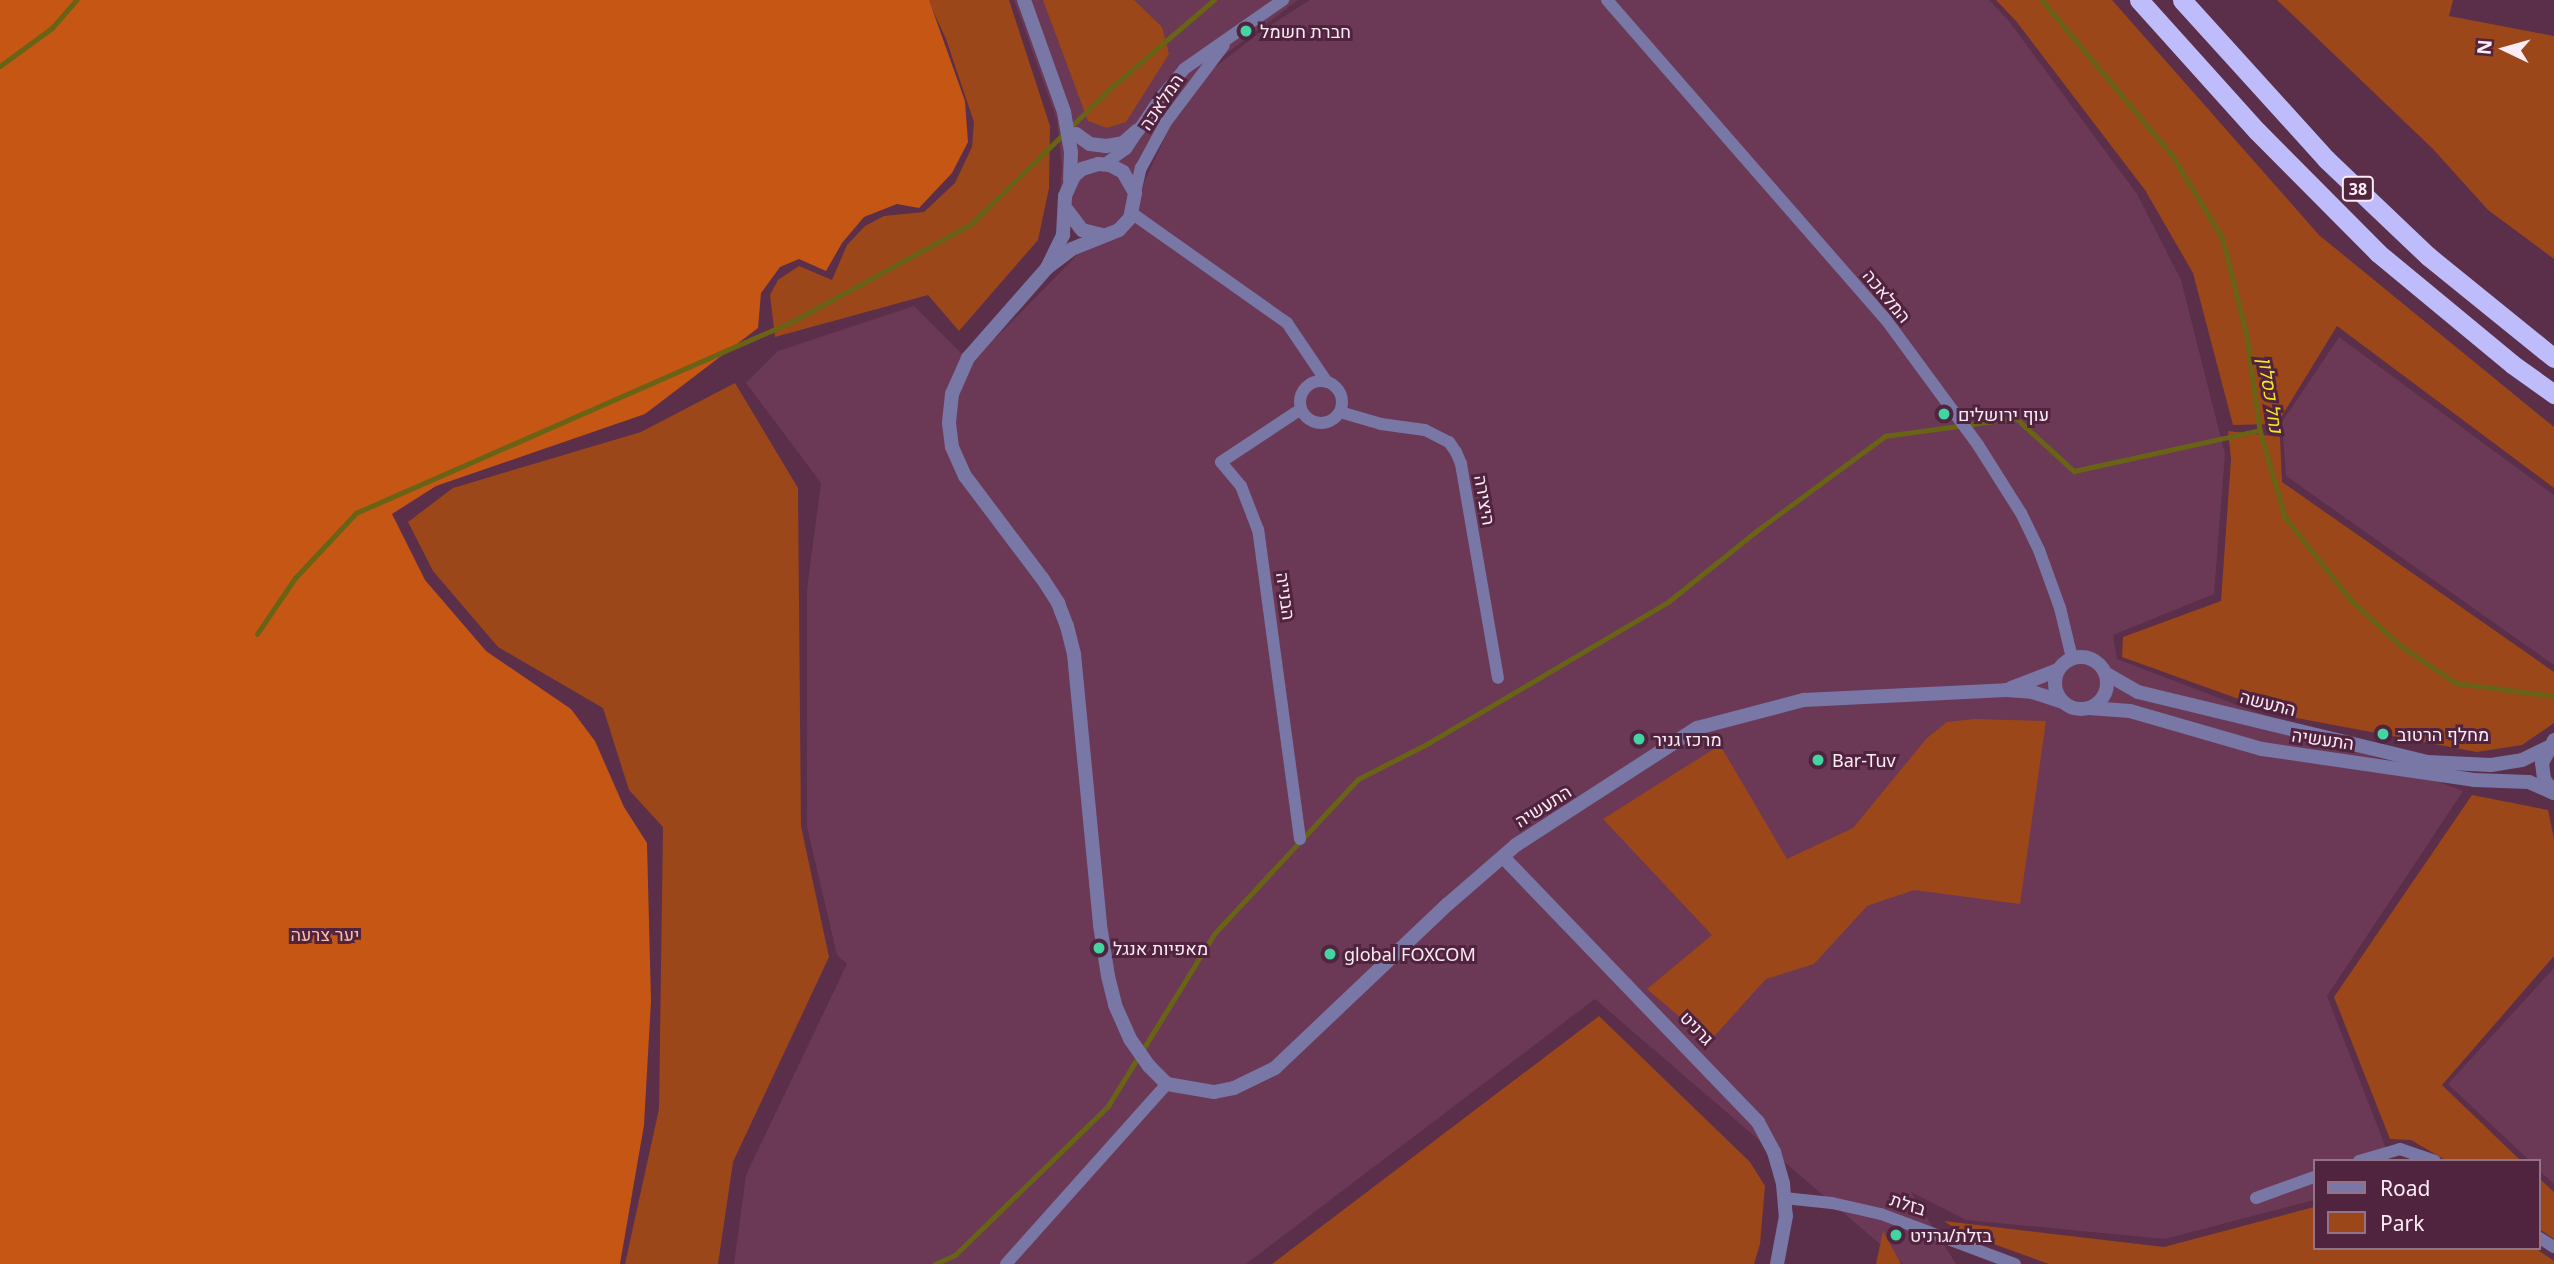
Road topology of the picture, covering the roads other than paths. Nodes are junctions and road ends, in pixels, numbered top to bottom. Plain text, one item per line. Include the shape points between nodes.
1 (1024, 0) edge
2 (1283, 0) edge
3 (1607, 0) edge
4 (2139, 0) edge
5 (2182, 0) edge
6 (1230, 37) junction
7 (1064, 111) junction
8 (1138, 130) junction
9 (1076, 134) junction
10 (1104, 164) junction
11 (1070, 180) junction
12 (1135, 193) junction
13 (1066, 207) junction
14 (1133, 214) junction
15 (1103, 235) junction
16 (1047, 268) junction
17 (2554, 358) edge
18 (1327, 382) junction
19 (2554, 394) edge
20 (1301, 409) junction
21 (1340, 412) junction
22 (2072, 658) junction
23 (2058, 670) junction
24 (2105, 673) junction
25 (1498, 678) dead end
26 (2007, 690) junction
27 (2063, 702) junction
28 (2089, 708) junction
29 (2551, 744) edge
30 (2554, 793) edge
31 (1300, 839) dead end
32 (1503, 857) junction
33 (1167, 1084) junction
34 (2366, 1159) edge
35 (2429, 1159) edge
36 (2312, 1178) edge
37 (1784, 1198) junction
38 (2256, 1198) dead end
39 (1006, 1264) edge
40 (1777, 1264) edge
41 (2015, 1264) edge

1 - 7 street
2 - 6 street, המלאכה
3 - 22 street, המלאכה via 1887,321 1978,445 2039,550
4 - 19 highway, 38 via 2378,253
5 - 17 highway, 38 via 2326,159 2428,256
6 - 8 street, המלאכה via 1178,75
6 - 12 street, המלאכה via 1166,122 1143,163
7 - 9 street
7 - 11 street via 1072,152
8 - 9 street via 1123,143 1106,146 1090,144
8 - 10 street, המלאכה via 1121,154
9 - 10 street
10 - 11 street via 1082,169
10 - 12 street via 1127,176
11 - 13 street
12 - 14 street
13 - 15 street via 1082,230
13 - 16 street via 1063,235
14 - 15 street via 1119,230
14 - 18 street via 1287,323
15 - 16 street via 1072,249
16 - 33 street via 968,358 952,394 950,435 965,476 1042,578 1068,626 1108,976 1130,1039
18 - 20 street via 1306,386
18 - 21 street via 1340,392
20 - 21 street via 1307,418 1322,424
20 - 31 street, הבנייה via 1221,462 1241,486 1258,530
21 - 25 street, היצירה via 1424,430 1449,442 1456,452
22 - 23 street
22 - 24 street via 2095,661
23 - 26 street, התעשיה
23 - 27 street via 2055,687
24 - 28 street via 2104,698
24 - 29 street, התעשה via 2138,692 2428,762 2491,765 2522,760
26 - 27 street, התעשיה
26 - 32 street, התעשיה via 1804,700 1697,728
27 - 28 street via 2075,709
28 - 30 street, התעשיה via 2130,711 2262,750 2462,779 2529,782
29 - 30 street via 2542,769
32 - 33 street, התעשיה via 1275,1068 1253,1081 1214,1092
32 - 37 street, גרניט via 1758,1122 1774,1152
33 - 39 street
34 - 35 street via 2400,1149
36 - 38 street
37 - 40 street, גרניט via 1786,1216
37 - 41 street, בזלת via 1881,1214

